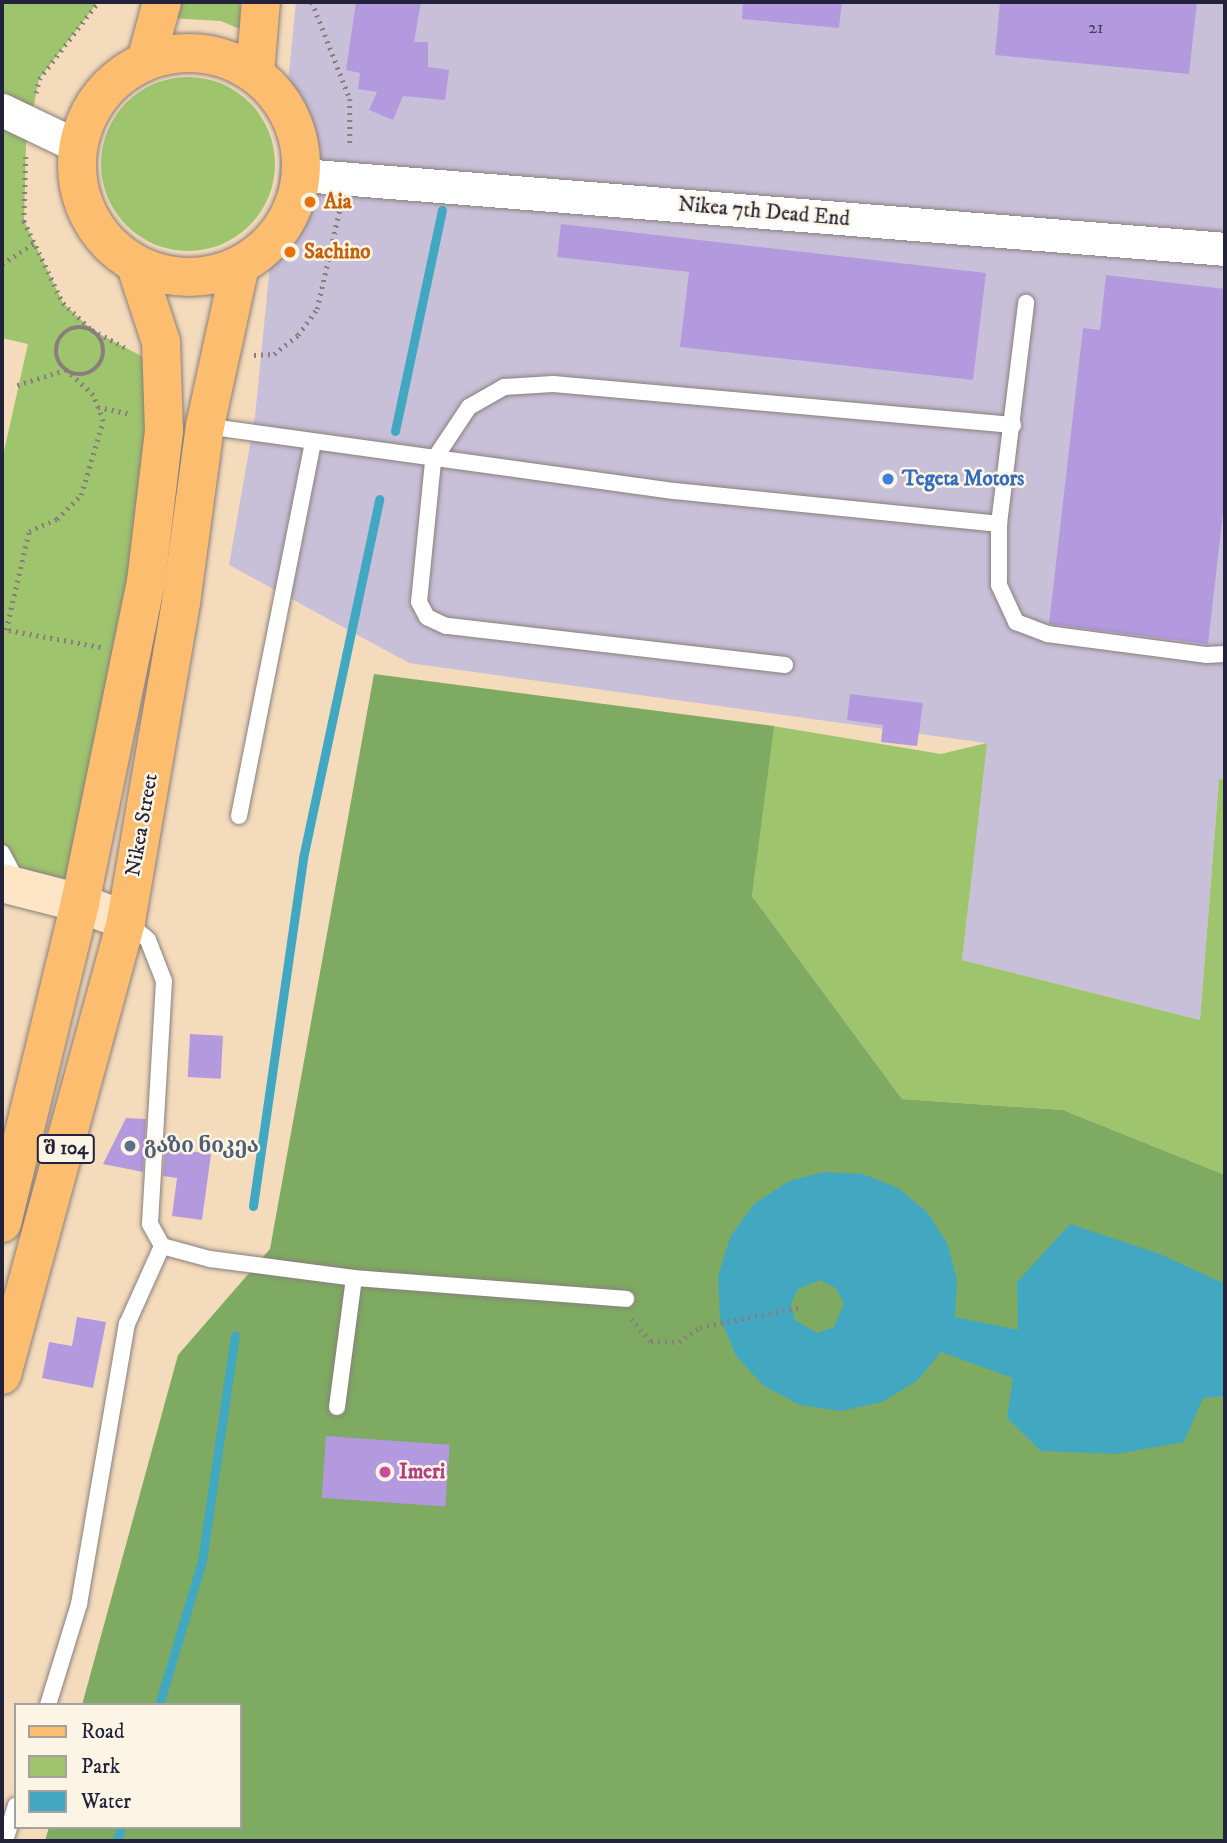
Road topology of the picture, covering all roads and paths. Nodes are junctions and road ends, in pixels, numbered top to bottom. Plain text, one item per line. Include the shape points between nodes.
1 (98, 2) edge
2 (162, 2) edge
3 (261, 2) edge
4 (312, 2) edge
5 (146, 61) junction
6 (254, 73) junction
7 (16, 117) edge
8 (76, 146) junction
9 (302, 175) junction
10 (345, 179) junction
11 (34, 243) junction
12 (1225, 249) edge
13 (2, 264) edge
14 (136, 266) junction
15 (240, 266) junction
16 (1026, 303) dead end
17 (92, 330) junction
18 (220, 356) junction
19 (162, 358) junction
20 (66, 370) junction
21 (13, 387) dead end
22 (1013, 425) junction
23 (205, 426) junction
24 (313, 443) junction
25 (433, 461) junction
26 (999, 524) junction
27 (4, 630) edge
28 (133, 653) junction
29 (1225, 654) edge
30 (785, 665) dead end
31 (239, 816) dead end
32 (2, 853) edge
33 (11, 885) edge
34 (80, 903) junction
35 (126, 921) junction
36 (2, 1223) edge
37 (162, 1246) junction
38 (354, 1278) junction
39 (626, 1299) joint
40 (799, 1308) dead end
41 (2, 1375) edge
42 (337, 1407) dead end
43 (48, 1703) edge
44 (14, 1812) edge
45 (5, 1841) edge

1 - 7 path
2 - 5 main road
3 - 6 main road
4 - 10 path via 350,99
5 - 6 main road via 180,52 219,56
5 - 8 main road via 110,84 88,112
6 - 9 main road via 282,101 299,136
7 - 8 street
7 - 11 path via 24,222
8 - 14 main road via 76,182 87,216 107,245
9 - 10 street, Nikea 7th Dead End
9 - 15 main road via 291,213 269,246
10 - 12 street, Nikea 7th Dead End
10 - 18 path via 317,309 298,335 274,354
11 - 13 path
11 - 17 path via 63,303
14 - 15 main road via 182,277 206,277
14 - 19 main road, Nikea Street
15 - 18 main road, Nikea Street
16 - 22 lane
17 - 19 path via 147,359
17 - 20 path via 77,327 63,334 56,349
17 - 20 path via 104,350 100,364 88,373
18 - 23 main road, Nikea Street
19 - 28 main road, Nikea Street via 164,431
20 - 21 path
20 - 27 path via 93,395 103,421 81,495 57,519 29,531
22 - 25 lane via 553,384 504,387 469,407
22 - 26 lane
23 - 24 lane
23 - 35 main road, Nikea Street via 181,603
24 - 25 lane
24 - 31 lane
25 - 26 lane
25 - 30 lane via 419,602 426,617 446,626
26 - 29 lane via 999,585 1016,622 1046,634
27 - 28 path
28 - 34 main road, Nikea Street
32 - 33 lane
33 - 34 main road
34 - 35 main road
34 - 36 main road, Nikea Street / შ 104
35 - 37 lane via 148,940 164,981 150,1224
35 - 41 main road, Nikea Street / შ 104
37 - 38 lane via 210,1259
37 - 43 lane via 127,1324 79,1604
38 - 39 lane
38 - 42 lane
39 - 40 path via 627,1314 650,1341 679,1342 700,1327
44 - 45 lane

